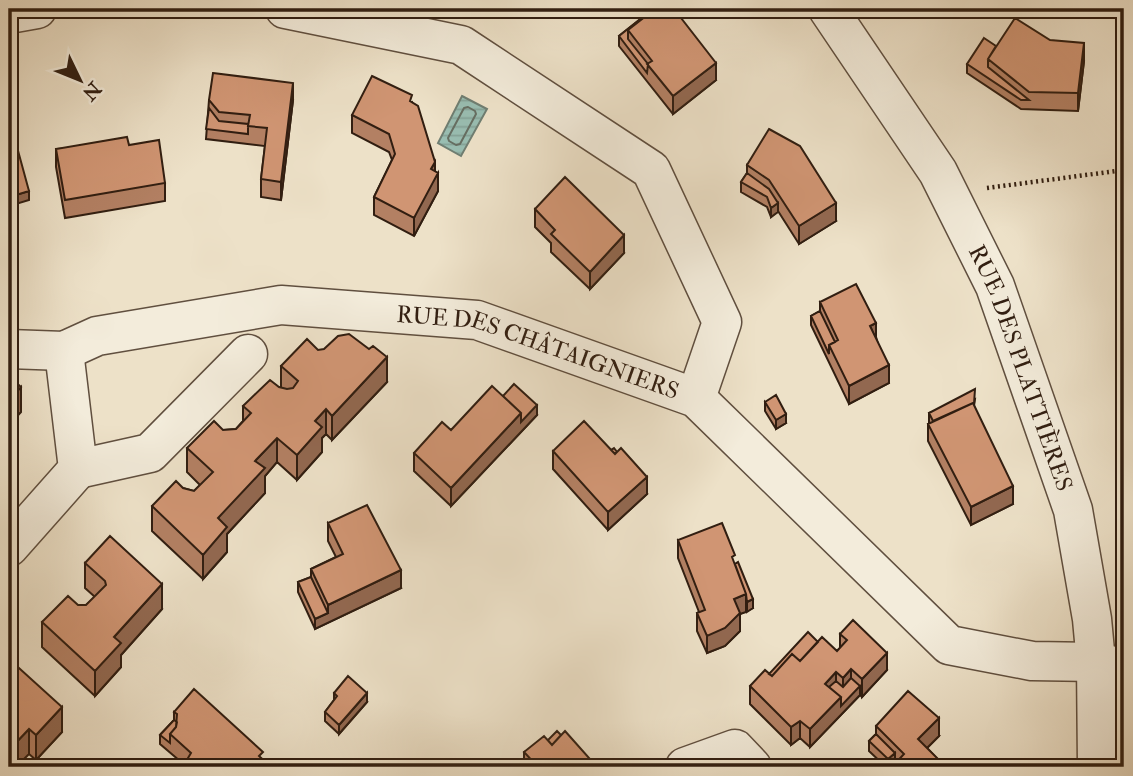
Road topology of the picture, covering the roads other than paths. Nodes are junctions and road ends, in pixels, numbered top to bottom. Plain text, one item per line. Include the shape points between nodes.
1 (37, 9) edge
2 (285, 9) edge
3 (828, 9) edge
4 (9, 14) edge
5 (9, 349) edge
6 (64, 351) junction
7 (248, 354) dead end
8 (696, 398) junction
9 (78, 469) junction
10 (9, 547) edge
11 (1110, 665) edge
12 (685, 767) edge
13 (752, 767) edge
14 (1097, 767) edge

1 - 4 street
2 - 8 street via 461,45 651,170 722,322
3 - 11 street, RUE DES PLATTIÈRES via 938,172 995,286 1073,510 1092,619
5 - 6 street, RUE DES CHÂTAIGNIERS
6 - 8 street, RUE DES CHÂTAIGNIERS via 97,336 281,305 477,320
6 - 9 street
7 - 9 street via 150,453
8 - 11 street, RUE DES CHÂTAIGNIERS via 949,645 1032,661
9 - 10 street
11 - 14 street, RUE DES PLATTIÈRES
12 - 13 street via 735,749

